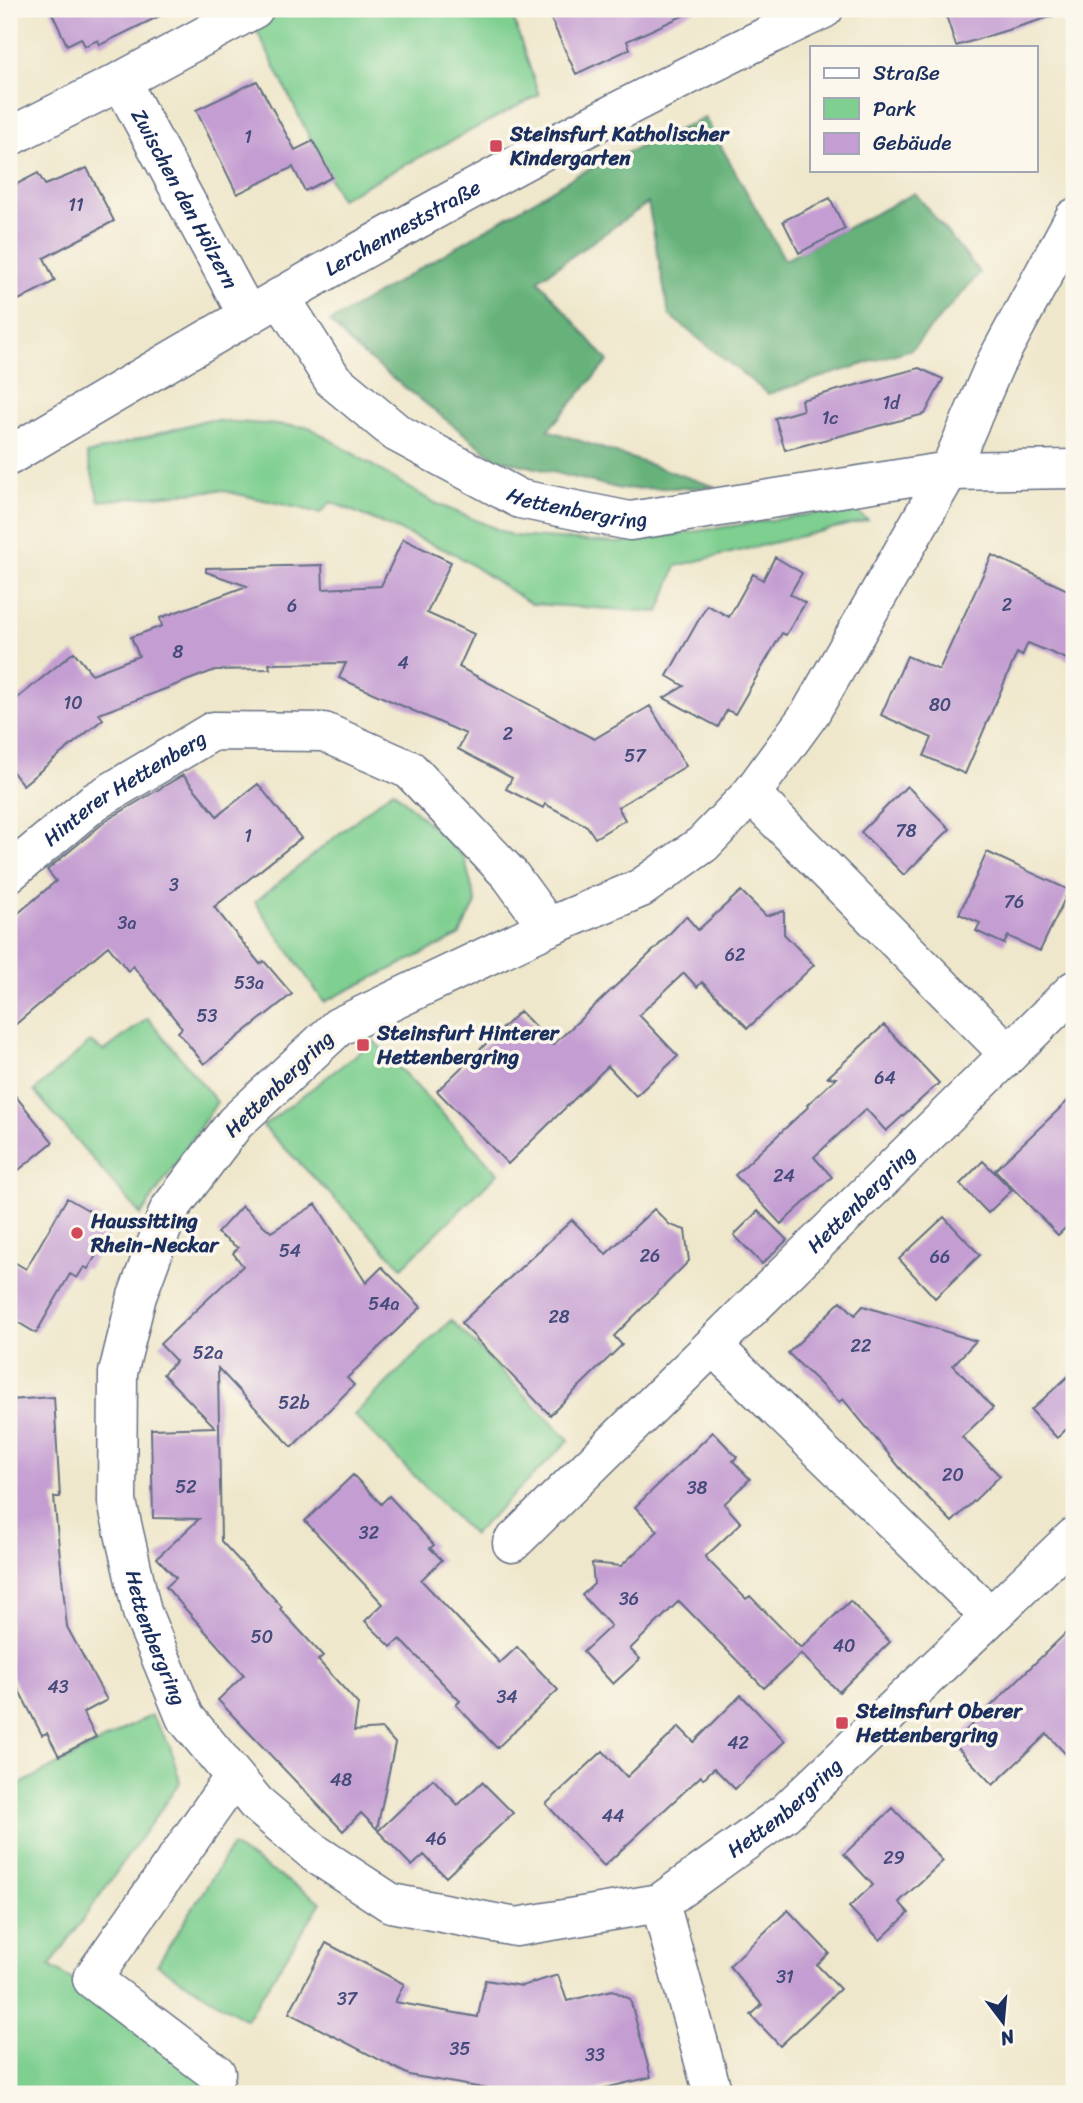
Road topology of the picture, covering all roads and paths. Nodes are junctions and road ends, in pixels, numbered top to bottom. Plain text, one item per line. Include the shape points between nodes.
1 (254, 9) edge
2 (824, 9) edge
3 (121, 81) junction
4 (9, 137) edge
5 (1074, 218) edge
6 (281, 298) junction
7 (248, 316) junction
8 (9, 456) edge
9 (1074, 470) edge
10 (949, 471) junction
11 (751, 793) junction
12 (9, 873) edge
13 (548, 928) junction
14 (1074, 990) edge
15 (1009, 1054) junction
16 (714, 1347) junction
17 (1074, 1537) edge
18 (512, 1543) dead end
19 (989, 1615) junction
20 (234, 1777) junction
21 (660, 1903) junction
22 (216, 2073) dead end
23 (713, 2094) edge

1 - 3 street
2 - 6 street, Lerchenneststraße via 607,117
3 - 4 street
3 - 7 street, Zwischen den Hölzern
5 - 10 street via 995,364
6 - 7 street, Lerchenneststraße
6 - 10 street, Hettenbergring via 332,380 397,433 520,499 630,521
7 - 8 street, Lerchenneststraße
9 - 10 street, Hettenbergring
10 - 11 street, Hettenbergring via 811,712
11 - 13 street, Hettenbergring via 703,844 641,888
11 - 15 street
12 - 13 street, Hinterer Hettenberg via 94,802 213,731 324,732 410,770 510,875
13 - 20 street, Hettenbergring via 338,1027 234,1123 169,1210 141,1284 118,1373 117,1503 142,1612 185,1717
14 - 15 street, Hettenbergring
15 - 16 street, Hettenbergring
16 - 18 street, Hettenbergring
16 - 19 street
17 - 19 street, Hettenbergring
19 - 21 street, Hettenbergring via 785,1813
20 - 21 street, Hettenbergring via 256,1804 316,1854 391,1902 516,1927
20 - 22 street via 92,1979
21 - 23 street

